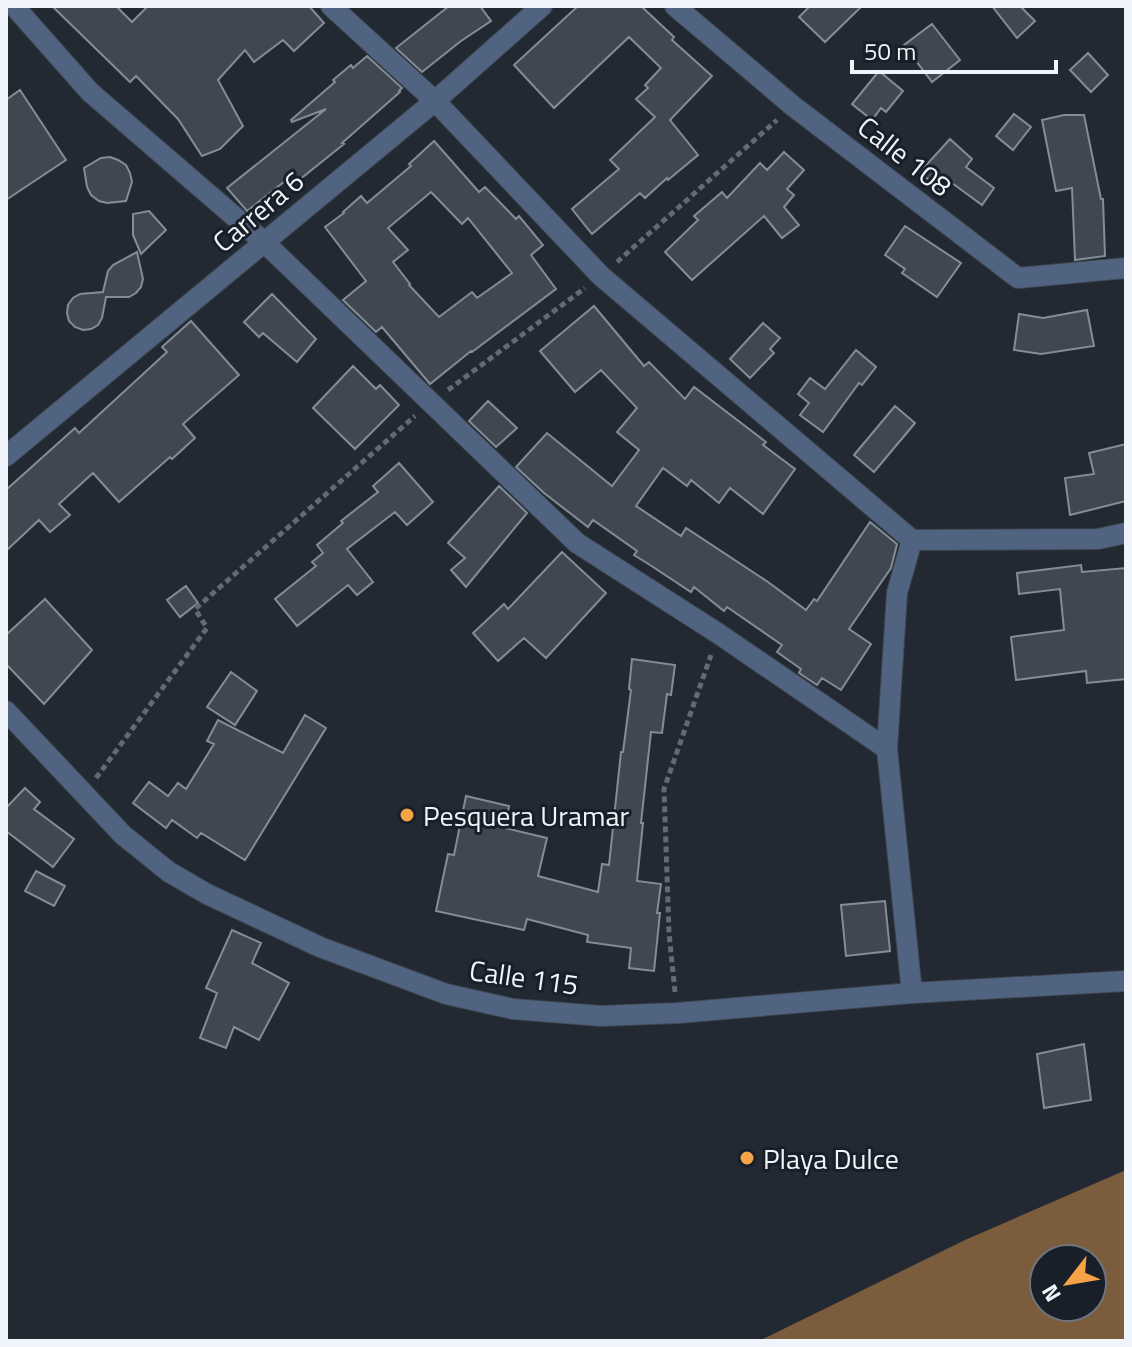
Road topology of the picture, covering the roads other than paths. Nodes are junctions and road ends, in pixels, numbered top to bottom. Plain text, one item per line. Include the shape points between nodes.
1 (14, 6) edge
2 (331, 6) edge
3 (542, 6) edge
4 (675, 6) edge
5 (435, 101) junction
6 (264, 242) junction
7 (1126, 268) edge
8 (6, 456) edge
9 (1126, 533) edge
10 (912, 540) junction
11 (6, 711) edge
12 (887, 749) junction
13 (1126, 981) edge
14 (912, 993) junction

1 - 6 street via 90,92
2 - 5 street
3 - 5 street, Carrera 6
4 - 7 street, Calle 108 via 793,106 1018,278
5 - 6 street, Carrera 6
5 - 10 street via 601,276
6 - 8 street, Carrera 6
6 - 12 street via 577,543
9 - 10 street via 1098,539
10 - 12 street via 897,593
11 - 14 street, Calle 115 via 123,835 169,872 320,947 446,994 513,1009 601,1016
12 - 14 street
13 - 14 street, Calle 115

